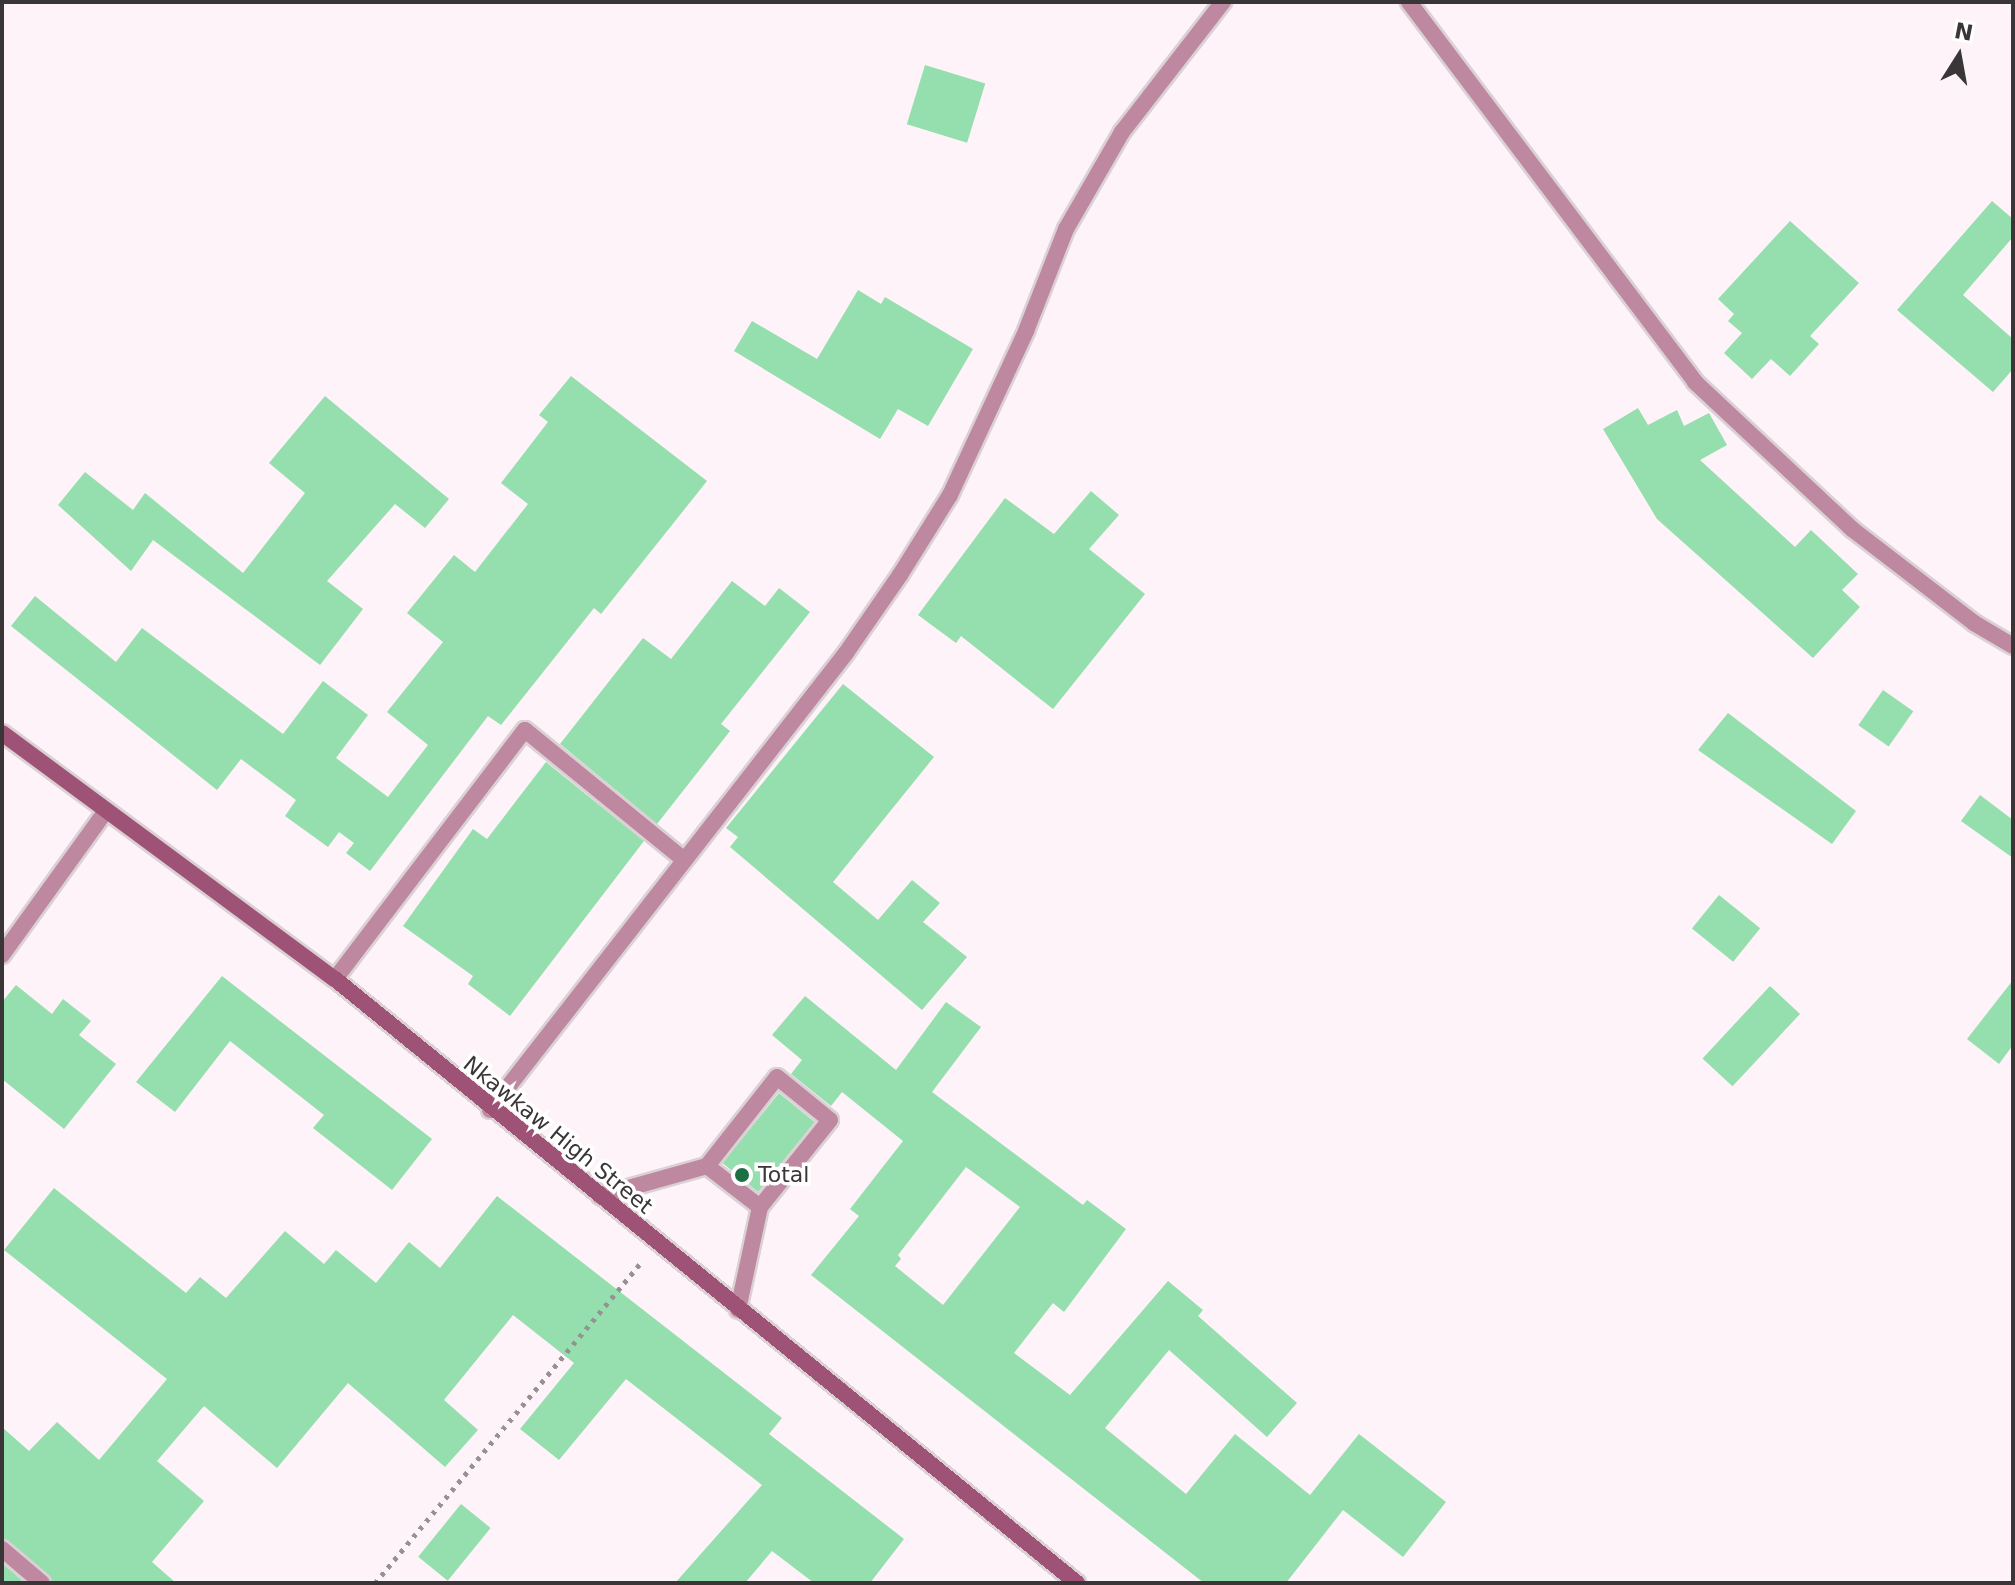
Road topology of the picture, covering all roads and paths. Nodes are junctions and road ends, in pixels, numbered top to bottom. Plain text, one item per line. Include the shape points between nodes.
1 (1223, 2) edge
2 (1409, 2) edge
3 (2013, 646) edge
4 (2, 733) edge
5 (106, 811) junction
6 (683, 859) junction
7 (2, 955) edge
8 (335, 979) junction
9 (490, 1110) junction
10 (707, 1166) junction
11 (600, 1196) junction
12 (760, 1207) junction
13 (656, 1244) junction
14 (738, 1310) junction
15 (2, 1549) edge
16 (42, 1583) edge
17 (375, 1583) edge
18 (1077, 1583) edge

1 - 6 street via 1122,132 1066,229 1026,331 942,509 846,653
2 - 3 street via 1695,382 1852,529 1974,623
4 - 5 main road, Nkawkaw High Street
5 - 7 street
5 - 8 main road, Nkawkaw High Street
6 - 8 street via 525,730
6 - 9 street
8 - 9 main road, Nkawkaw High Street
9 - 11 main road, Nkawkaw High Street
10 - 11 street
10 - 12 street
10 - 12 street via 777,1077 830,1120
11 - 13 main road, Nkawkaw High Street
12 - 14 street
13 - 14 main road, Nkawkaw High Street
13 - 17 path
14 - 18 main road, Nkawkaw High Street
15 - 16 street

